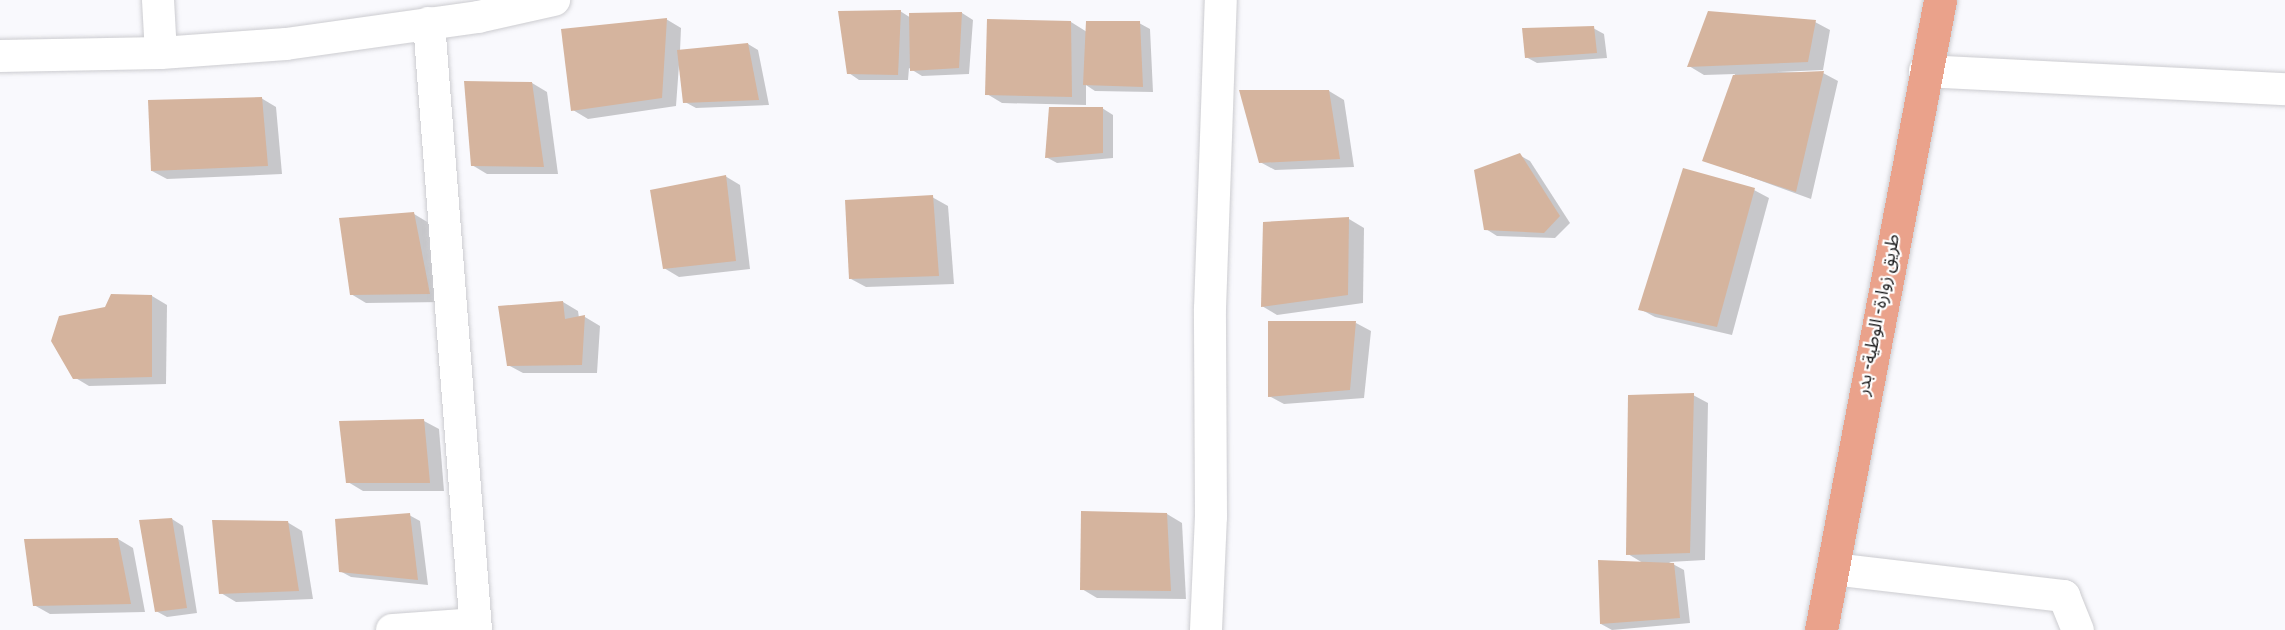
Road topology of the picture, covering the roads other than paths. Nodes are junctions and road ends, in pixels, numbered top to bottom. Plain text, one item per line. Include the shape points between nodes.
1 (158, 0) edge
2 (554, 0) edge
3 (1221, 0) edge
4 (1940, 0) edge
5 (478, 9) edge
6 (429, 23) junction
7 (161, 53) junction
8 (0, 57) edge
9 (1925, 71) junction
10 (2285, 89) edge
11 (1833, 570) junction
12 (476, 627) edge
13 (392, 630) edge
14 (1206, 630) edge
15 (1821, 630) edge
16 (2078, 630) edge

1 - 7 street
2 - 5 street
3 - 14 street via 1210,275 1211,516
4 - 9 highway, طريق زوارة- الوطية- بدر
5 - 6 street
6 - 7 street via 286,44
6 - 12 street
7 - 8 street
9 - 10 street
9 - 11 highway, طريق زوارة- الوطية- بدر
11 - 15 highway, طريق زوارة- الوطية- بدر
11 - 16 street via 2064,596
12 - 13 street

